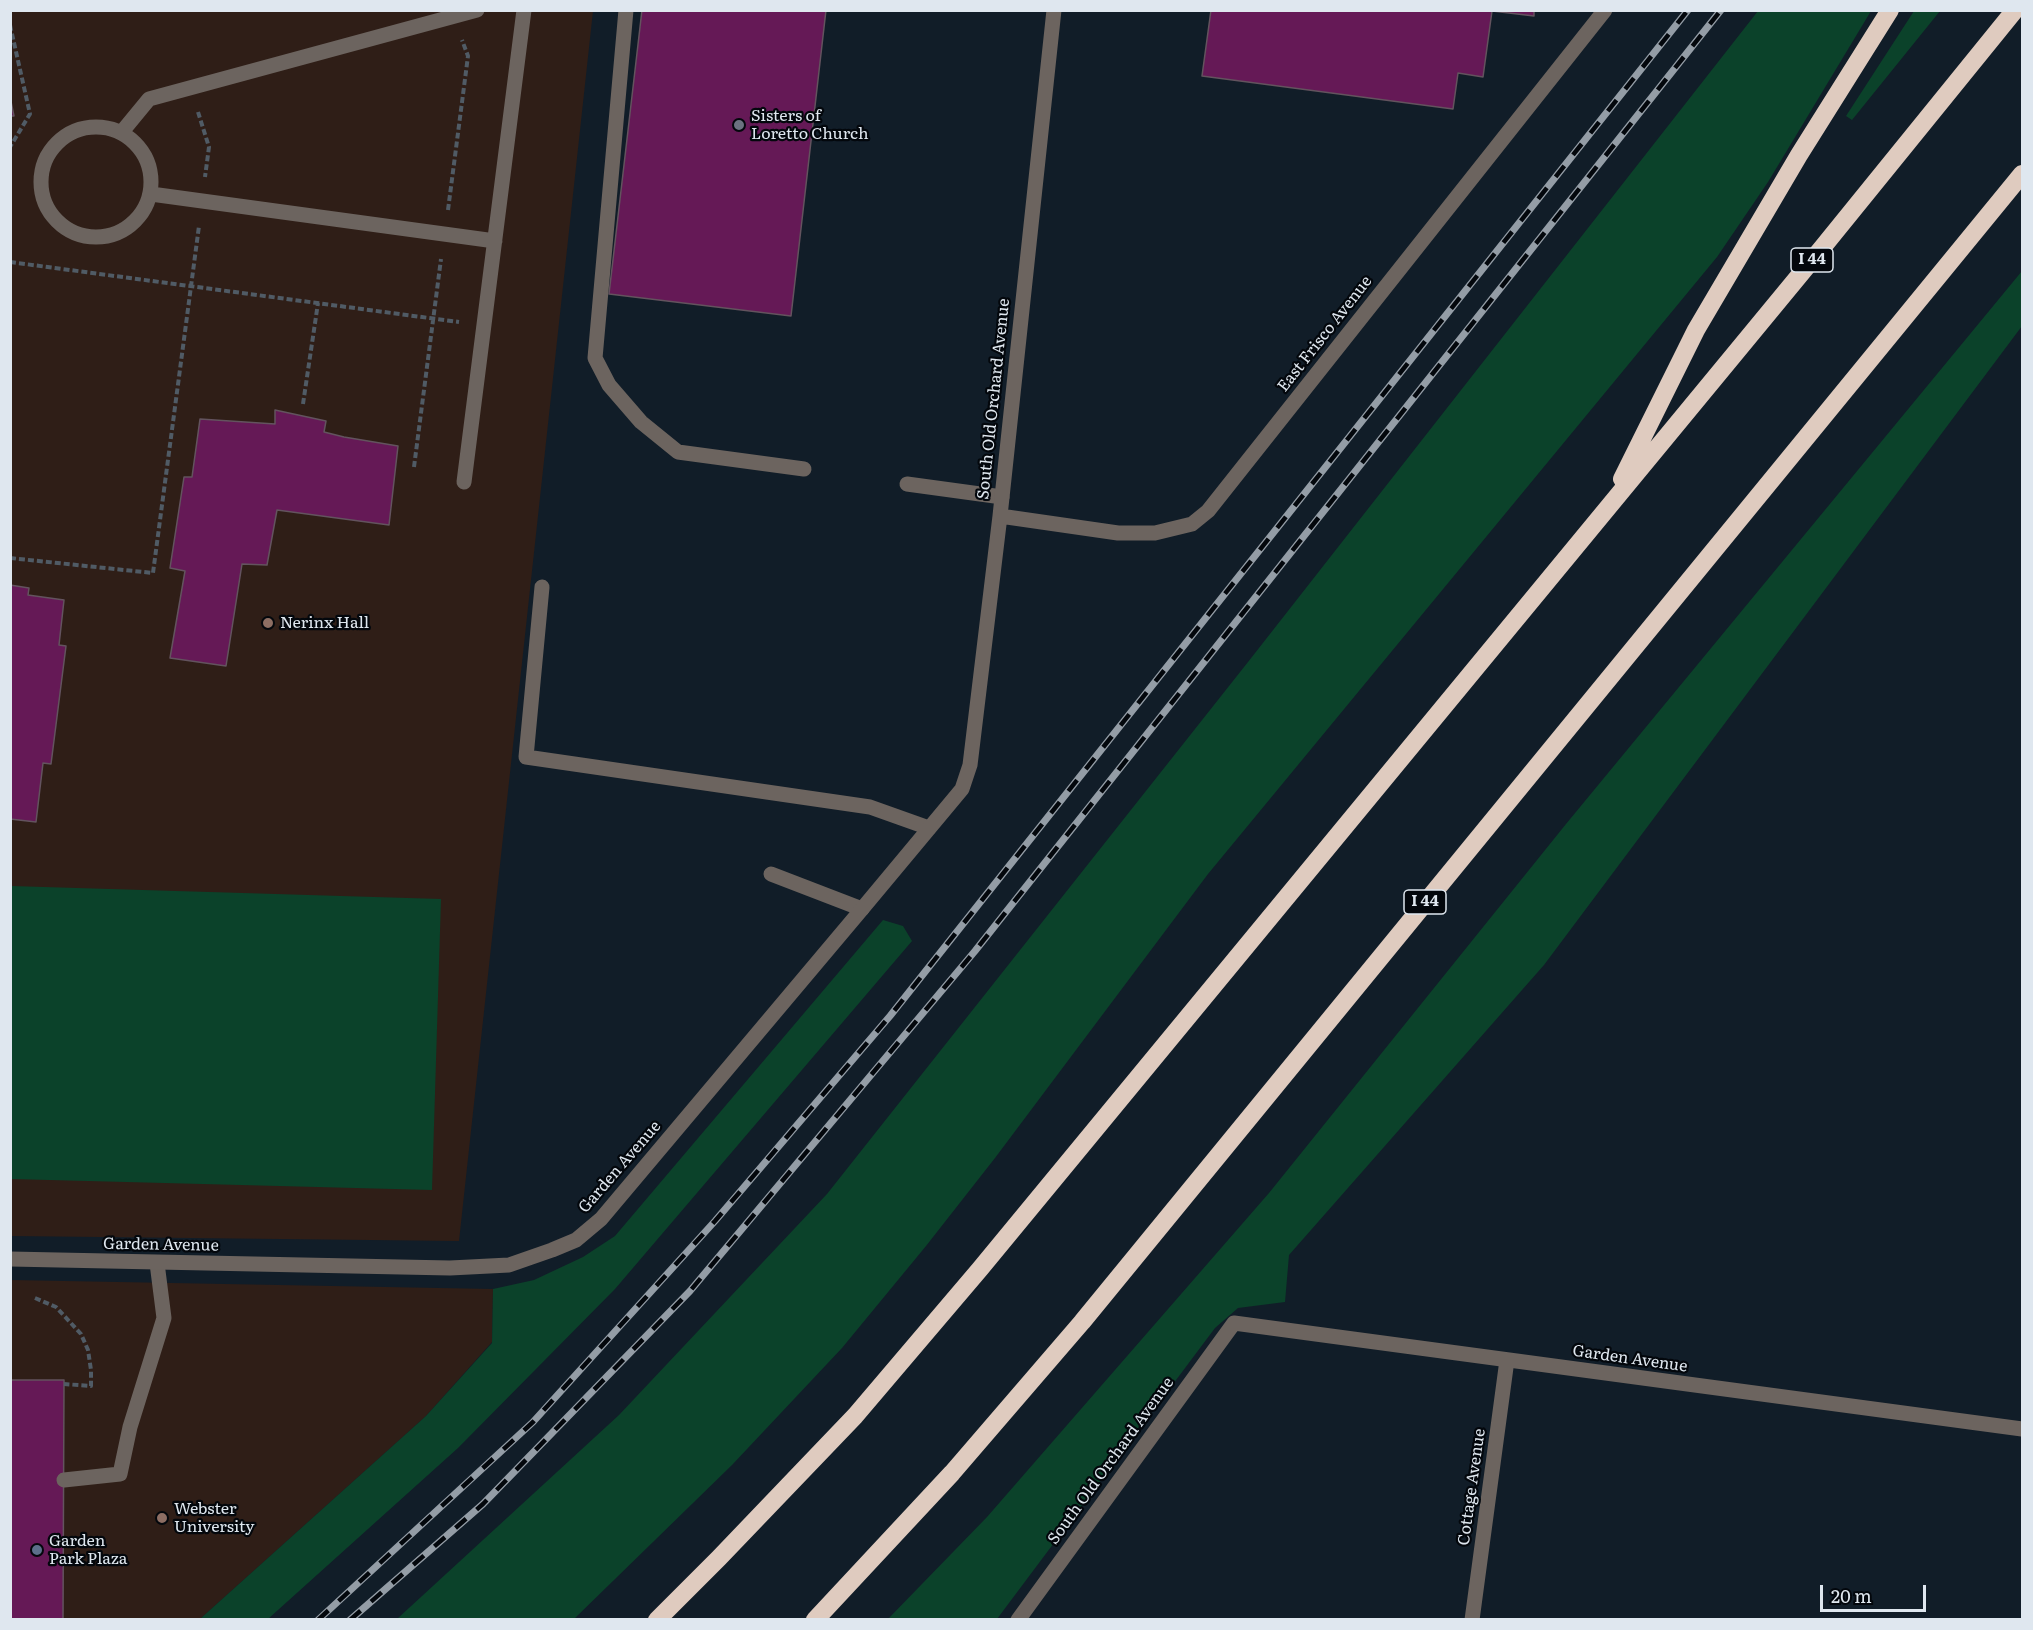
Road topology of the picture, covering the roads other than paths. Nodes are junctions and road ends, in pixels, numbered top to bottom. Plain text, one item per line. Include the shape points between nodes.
1 (477, 10) edge
2 (524, 10) edge
3 (626, 10) edge
4 (1054, 10) edge
5 (1605, 10) edge
6 (1890, 10) edge
7 (2015, 10) edge
8 (121, 133) junction
9 (2022, 174) edge
10 (151, 194) junction
11 (495, 241) junction
12 (804, 470) dead end
13 (465, 482) dead end
14 (907, 484) dead end
15 (1002, 497) junction
16 (1608, 507) junction
17 (1000, 516) junction
18 (542, 587) dead end
19 (962, 789) joint
20 (929, 828) junction
21 (771, 874) dead end
22 (862, 909) junction
23 (10, 1259) edge
24 (157, 1263) junction
25 (1234, 1323) joint
26 (1507, 1360) junction
27 (2022, 1429) edge
28 (64, 1480) dead end
29 (657, 1620) edge
30 (815, 1620) edge
31 (1018, 1620) edge
32 (1472, 1620) edge

1 - 8 street via 149,99
2 - 11 street
3 - 12 street via 595,358 609,385 641,422 678,452
4 - 15 street, South Old Orchard Avenue
5 - 17 street, East Frisco Avenue via 1208,512 1192,524 1155,533 1118,533
6 - 16 highway via 1696,330
7 - 16 highway, I 44
8 - 10 street via 136,144 146,159
8 - 10 street via 104,127 85,128 54,145 40,178 42,197 62,226 78,235 96,237 114,234 130,225
9 - 30 highway, I 44 via 1082,1322 952,1473
10 - 11 street
11 - 13 street
14 - 15 street
15 - 17 street, South Old Orchard Avenue
16 - 29 highway, I 44 via 1182,1026 855,1416
17 - 19 street, South Old Orchard Avenue via 970,765
18 - 20 street via 526,757 870,807
19 - 20 street, Garden Avenue
20 - 22 street, Garden Avenue
21 - 22 street
22 - 24 street, Garden Avenue via 609,1210 576,1240 509,1265 450,1268
23 - 24 street, Garden Avenue
24 - 28 street via 164,1318 130,1427 120,1474
25 - 26 street, Garden Avenue
25 - 31 street, South Old Orchard Avenue
26 - 27 street, Garden Avenue
26 - 32 street, Cottage Avenue

